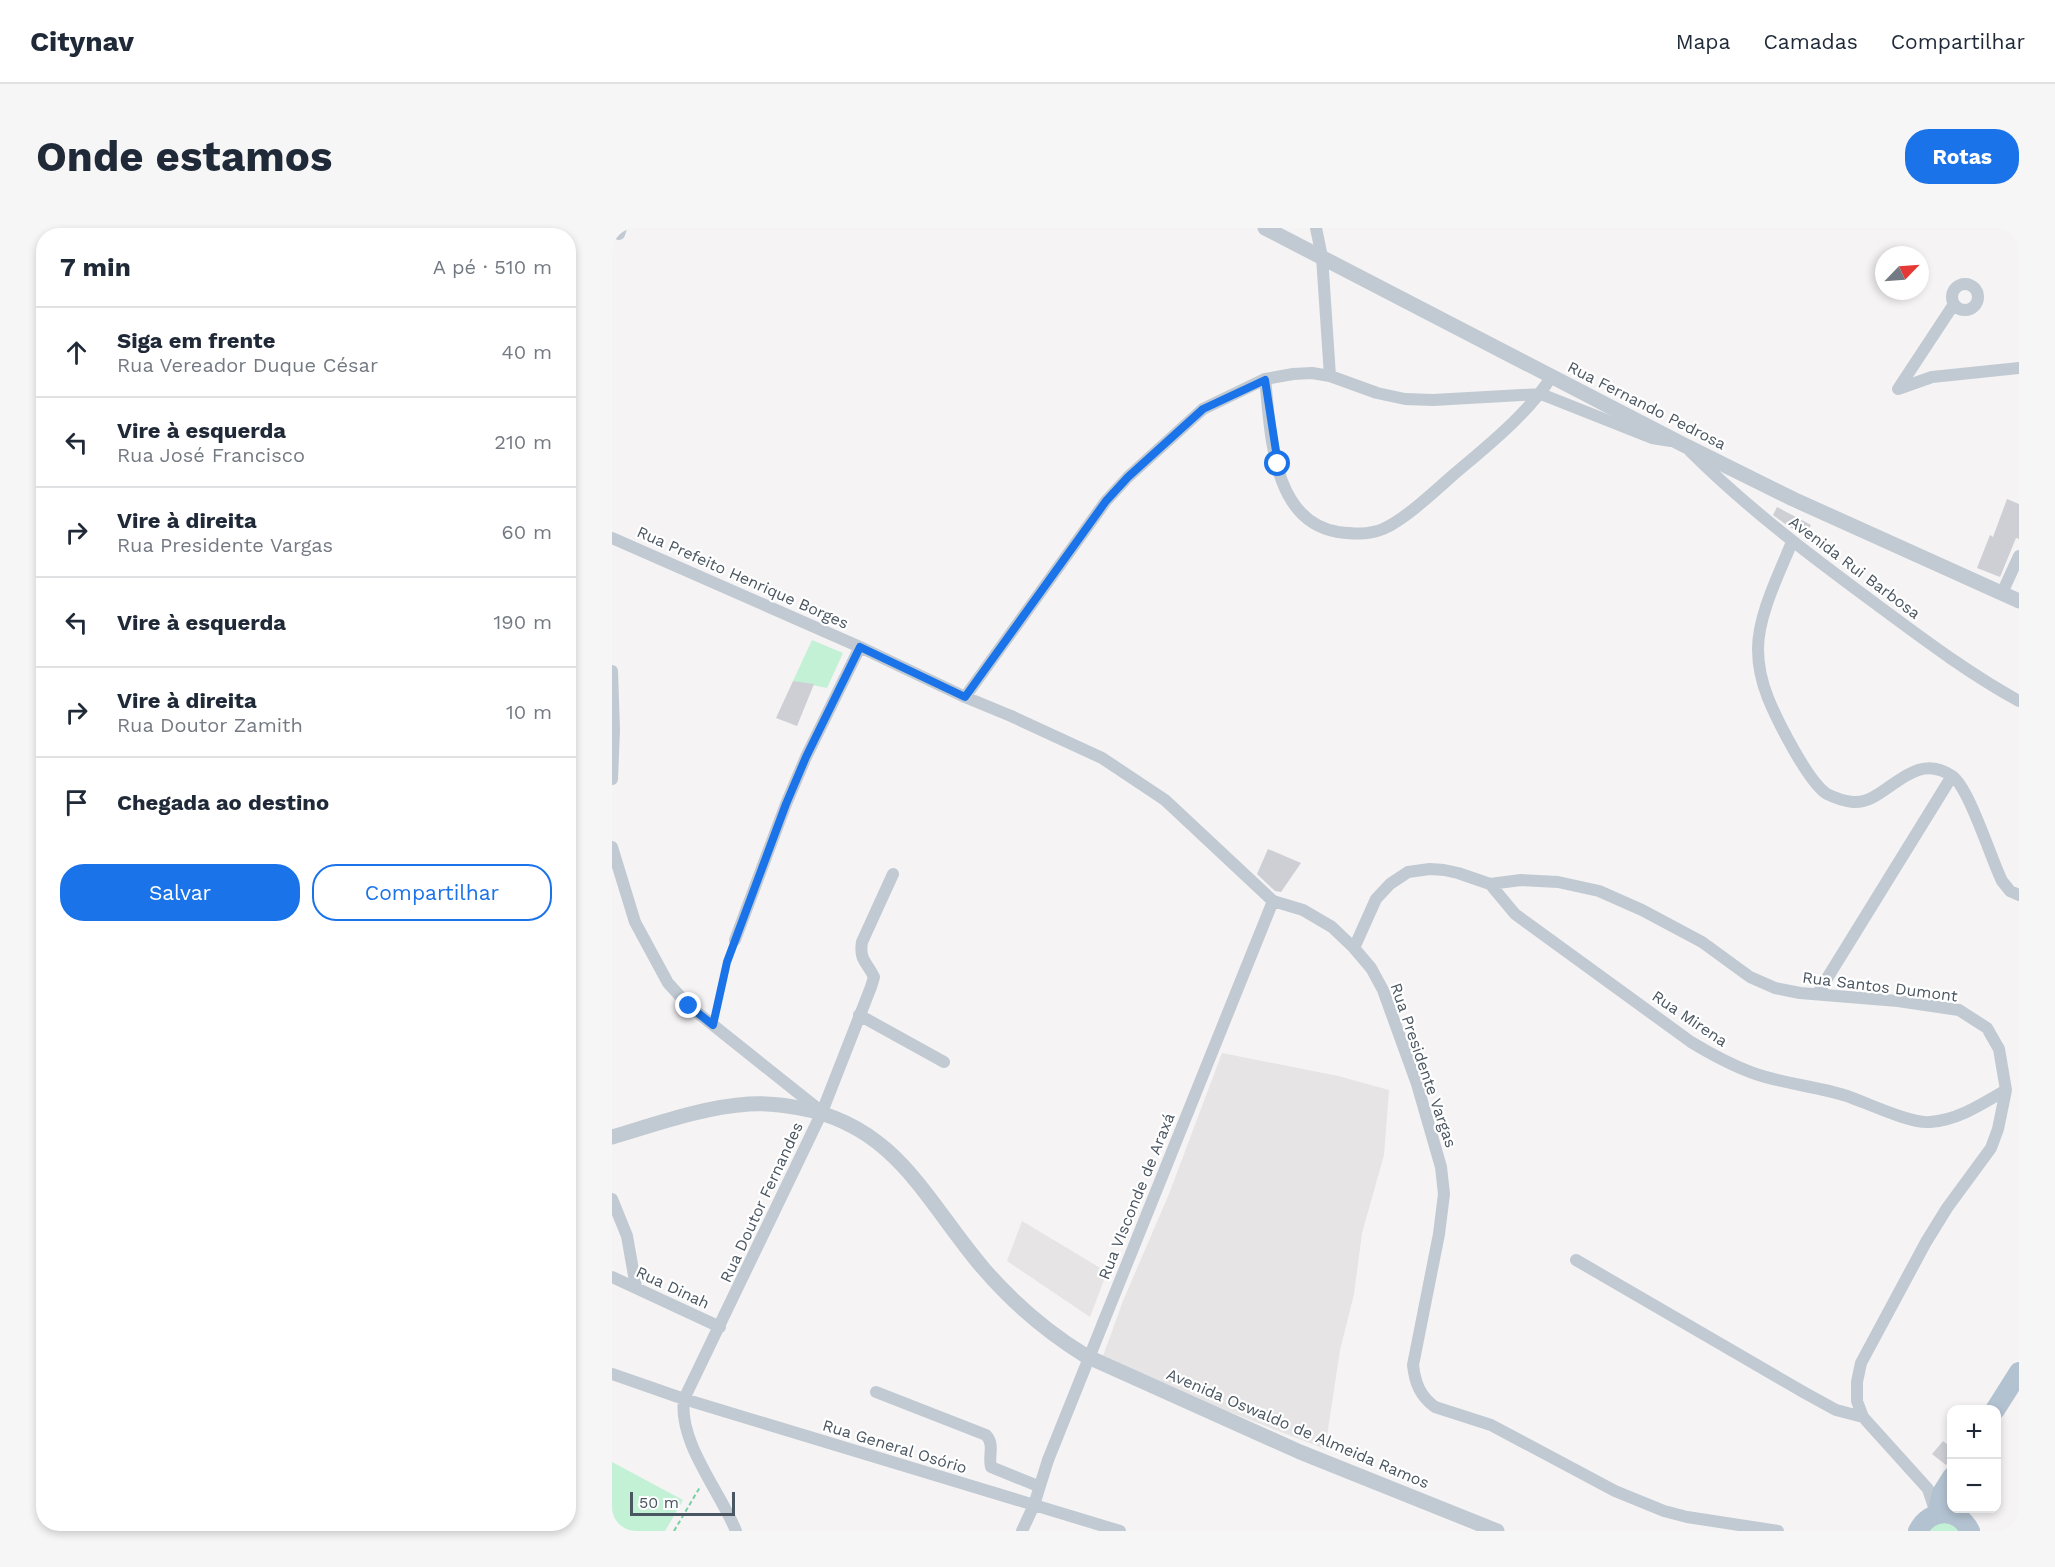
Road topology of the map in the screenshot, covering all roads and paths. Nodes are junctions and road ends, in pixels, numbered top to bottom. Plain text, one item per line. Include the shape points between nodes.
1 (1264, 228) edge
2 (1316, 228) edge
3 (1322, 257) junction
4 (1954, 304) dead end
5 (2019, 368) edge
6 (1330, 376) junction
7 (1552, 376) junction
8 (1265, 380) junction
9 (1541, 394) junction
10 (1679, 442) junction
11 (612, 538) edge
12 (1791, 542) junction
13 (2019, 556) edge
14 (2002, 593) junction
15 (2019, 601) edge
16 (860, 647) junction
17 (612, 670) edge
18 (965, 697) junction
19 (2019, 701) edge
20 (1953, 776) junction
21 (612, 778) edge
22 (612, 848) edge
23 (893, 874) dead end
24 (1490, 884) junction
25 (2019, 895) edge
26 (1273, 901) junction
27 (735, 940) joint
28 (1354, 948) junction
29 (1818, 993) junction
30 (859, 1015) junction
31 (713, 1025) junction
32 (944, 1062) dead end
33 (2006, 1090) junction
34 (822, 1112) junction
35 (612, 1137) edge
36 (612, 1199) edge
37 (1576, 1260) dead end
38 (612, 1277) edge
39 (636, 1287) junction
40 (720, 1327) junction
41 (2019, 1372) edge
42 (612, 1374) edge
43 (876, 1392) dead end
44 (684, 1399) junction
45 (1998, 1405) edge
46 (1863, 1417) junction
47 (707, 1475) junction
48 (1038, 1486) junction
49 (1034, 1505) junction
50 (1947, 1505) edge
51 (1947, 1508) edge
52 (1957, 1513) edge
53 (674, 1531) edge
54 (736, 1531) edge
55 (1022, 1531) edge
56 (1120, 1531) edge
57 (1497, 1531) edge
58 (1778, 1531) edge
59 (1917, 1531) edge
60 (1982, 1531) edge

1 - 3 street, Rua Fernando Pedrosa
2 - 3 street
3 - 6 street
3 - 7 street, Rua Fernando Pedrosa
4 - 5 street via 1898,389 1932,377
6 - 8 street via 1293,374
6 - 9 street via 1405,399
7 - 9 street
7 - 10 street, Rua Fernando Pedrosa
8 - 9 street via 1278,464 1292,503 1309,520 1328,530 1366,534 1405,514 1486,447
8 - 18 street via 1203,409 1128,477 1099,510
9 - 10 street via 1652,438
10 - 12 street, Avenida Rui Barbosa
10 - 14 street, Rua Fernando Pedrosa via 1793,499
11 - 16 street, Rua Prefeito Henrique Borges
12 - 19 street, Avenida Rui Barbosa via 1949,657
12 - 20 street via 1759,630 1758,650 1768,698 1809,773 1826,793 1856,802 1873,797 1922,769
13 - 14 street
14 - 15 street, Rua Fernando Pedrosa
16 - 18 street, Rua Presidente Vargas
16 - 27 street via 806,757
17 - 21 street
18 - 26 street, Rua Presidente Vargas via 1102,758 1166,800
20 - 25 street via 1968,798 2002,881
20 - 29 street
22 - 31 street via 635,922 654,960 668,983
23 - 30 street, Rua Doutor Fernandes via 862,942 861,956 874,977
24 - 28 street, Rua Santos Dumont via 1444,870 1408,872 1376,899
24 - 29 street, Rua Santos Dumont via 1521,880 1558,882 1599,891 1702,942 1750,977 1774,988
24 - 33 street, Rua Mirena via 1515,914 1691,1042 1755,1074 1832,1091 1928,1123 1961,1114
26 - 28 street, Rua Presidente Vargas via 1303,910 1332,927
26 - 48 street, Rua VIsconde de Araxá, bridge
27 - 31 path
28 - 58 street, Rua Presidente Vargas via 1383,990 1417,1084 1441,1167 1444,1194 1439,1234 1413,1365 1415,1381 1427,1401 1491,1425 1641,1503 1688,1517
29 - 33 street, Rua Santos Dumont via 1959,1010 1987,1028 2000,1049
30 - 32 street
30 - 34 street, Rua Doutor Fernandes
31 - 34 street
33 - 46 street, Rua Santos Dumont via 1991,1148 1931,1234 1861,1363 1857,1401
34 - 35 street, Avenida Oswaldo de Almeida Ramos via 750,1104 716,1109
34 - 40 street, Rua Doutor Fernandes
34 - 57 street, Avenida Oswaldo de Almeida Ramos via 851,1124 896,1157 982,1267 1028,1314 1068,1345 1300,1452
36 - 39 street via 627,1236
37 - 46 street via 1805,1393 1846,1414
38 - 39 street, Rua Dinah
39 - 40 street, Rua Dinah
40 - 44 street, Rua Doutor Fernandes
41 - 45 main road
42 - 44 street, Rua General Osório
43 - 48 street via 986,1435 992,1448 991,1467
44 - 47 street via 684,1424
44 - 49 street, Rua General Osório
46 - 50 street
47 - 53 path
47 - 54 street
48 - 49 street, Rua VIsconde de Araxá
49 - 55 street, Rua VIsconde de Araxá
49 - 56 street, Rua General Osório
51 - 59 main road via 1922,1523
52 - 60 street

